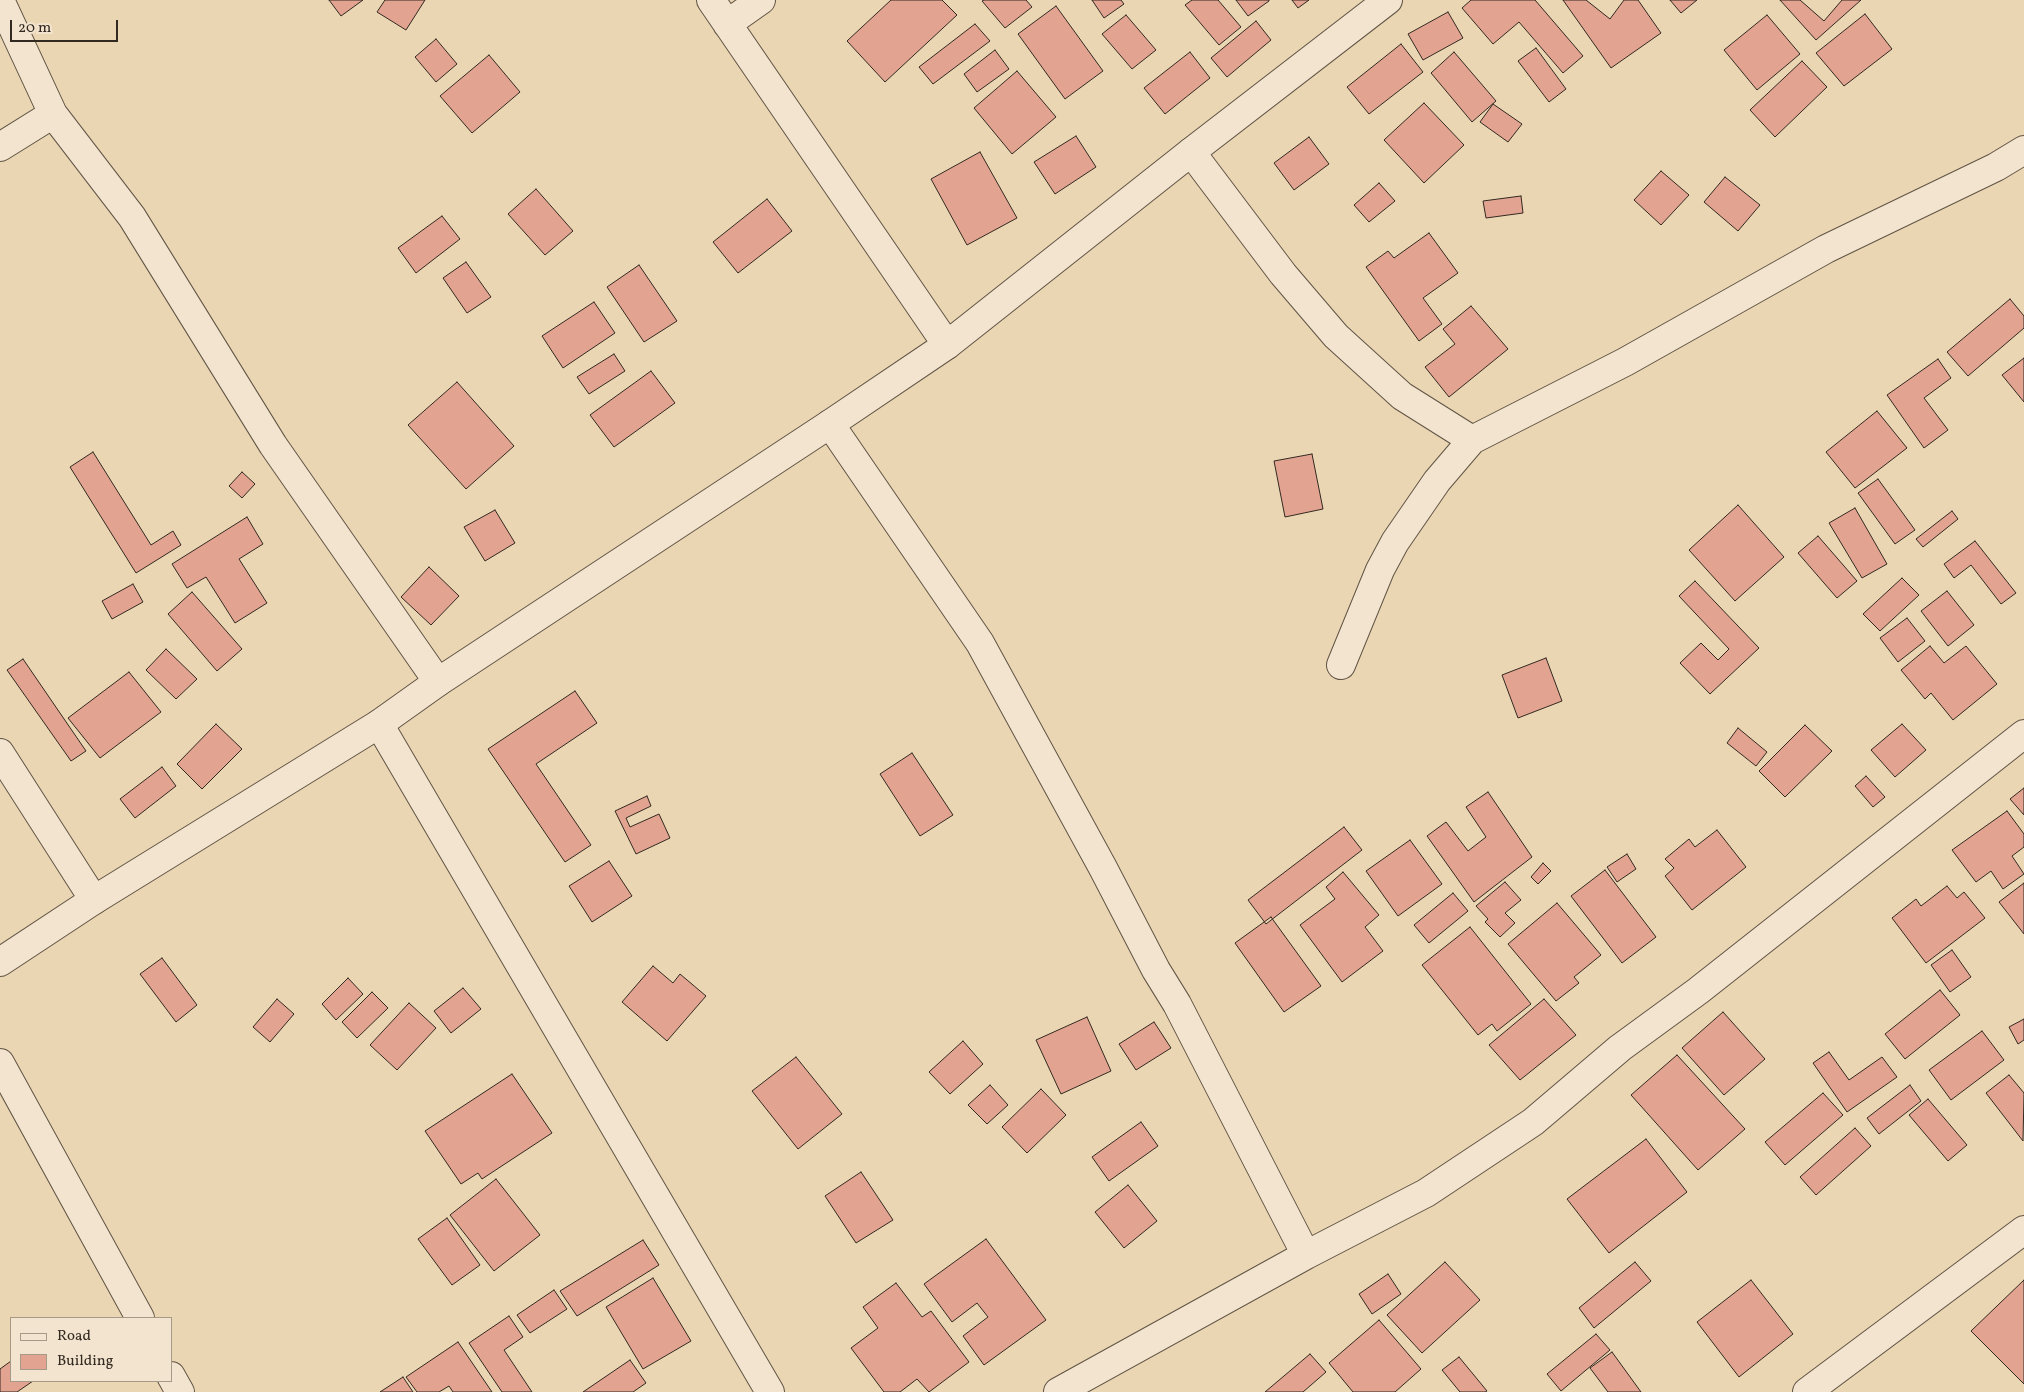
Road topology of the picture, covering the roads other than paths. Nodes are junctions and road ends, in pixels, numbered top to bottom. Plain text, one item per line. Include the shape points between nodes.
1 (0, 0) edge
2 (711, 0) edge
3 (761, 0) edge
4 (1388, 0) edge
5 (727, 24) junction
6 (53, 114) junction
7 (0, 147) edge
8 (2024, 150) edge
9 (1191, 152) junction
10 (947, 345) junction
11 (830, 424) junction
12 (1472, 440) junction
13 (1342, 665) dead end
14 (438, 682) junction
15 (379, 724) junction
16 (2024, 734) edge
17 (0, 753) edge
18 (94, 900) junction
19 (0, 962) edge
20 (0, 1063) edge
21 (2024, 1230) edge
22 (1306, 1254) junction
23 (139, 1317) edge
24 (172, 1378) edge
25 (1065, 1390) edge
26 (180, 1392) edge
27 (770, 1392) edge
28 (1807, 1392) edge

1 - 6 street
2 - 5 street
3 - 5 street
4 - 9 street
5 - 10 street
6 - 7 street
6 - 14 street via 132,217 273,445
8 - 12 street via 1996,167 1826,249 1625,362
9 - 10 street
9 - 12 street via 1283,274 1336,336 1402,396
10 - 11 street
11 - 14 street
11 - 22 street via 980,643 1177,1004
12 - 13 street via 1437,481 1395,542 1380,570
14 - 15 street
15 - 18 street
15 - 27 street
16 - 22 street via 1698,991 1620,1048 1533,1122 1426,1193
17 - 18 street
18 - 19 street
20 - 23 street
21 - 28 street
22 - 25 street
24 - 26 street

